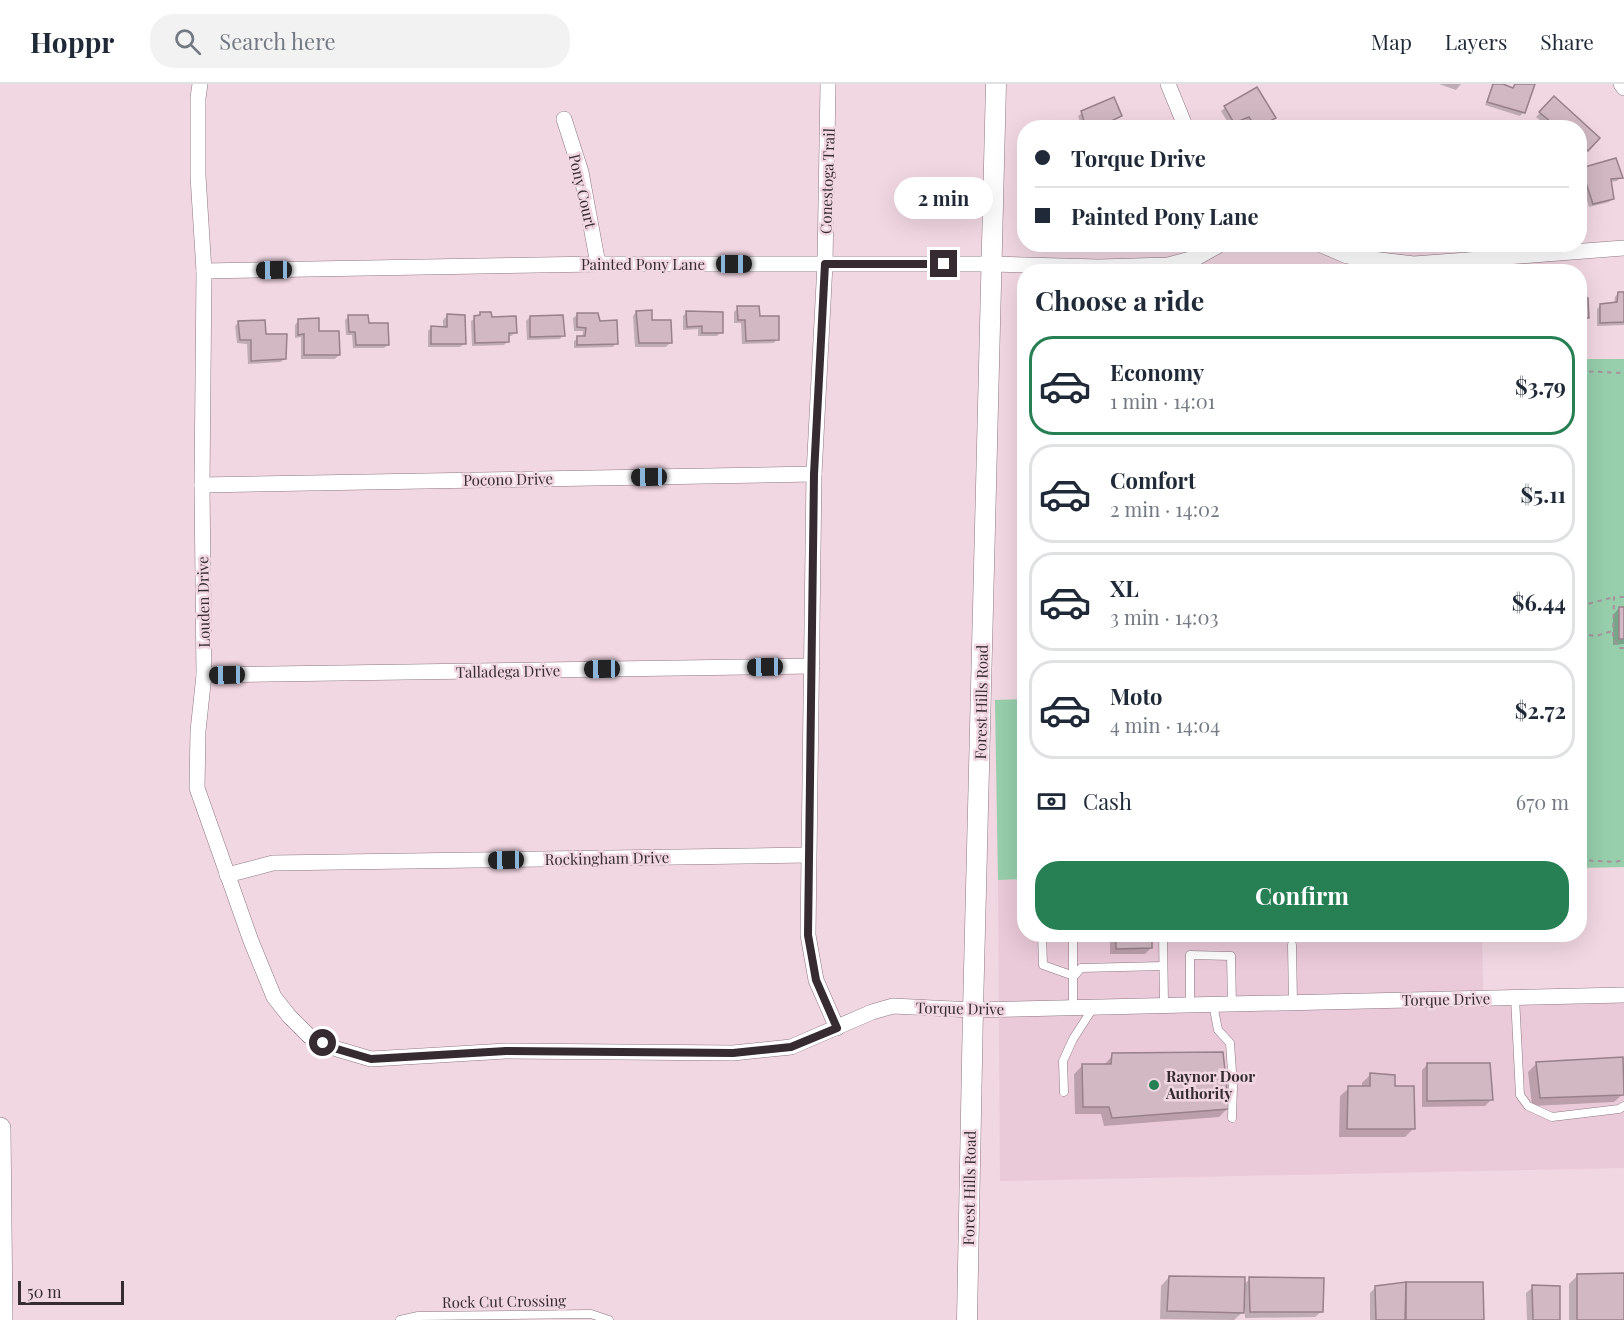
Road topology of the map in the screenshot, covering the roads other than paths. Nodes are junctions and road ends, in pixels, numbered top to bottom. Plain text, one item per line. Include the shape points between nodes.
1 (200, 84) edge
2 (828, 84) edge
3 (996, 84) edge
4 (1168, 84) edge
5 (1621, 84) edge
6 (1624, 88) edge
7 (564, 119) dead end
8 (1183, 120) edge
9 (1624, 248) edge
10 (1587, 251) edge
11 (1207, 252) edge
12 (1338, 252) edge
13 (1572, 252) edge
14 (598, 264) junction
15 (825, 264) junction
16 (992, 264) junction
17 (1172, 264) edge
18 (1414, 264) edge
19 (1414, 264) edge
20 (1017, 265) edge
21 (204, 272) junction
22 (814, 474) junction
23 (202, 485) junction
24 (812, 666) junction
25 (204, 675) junction
26 (808, 855) junction
27 (227, 875) junction
28 (1042, 942) edge
29 (1073, 942) edge
30 (1163, 942) edge
31 (1292, 945) dead end
32 (1163, 966) junction
33 (1074, 975) junction
34 (1624, 995) edge
35 (1515, 997) junction
36 (1293, 1002) junction
37 (1213, 1004) junction
38 (1232, 1004) junction
39 (1164, 1005) junction
40 (1190, 1005) junction
41 (1073, 1007) junction
42 (1094, 1007) junction
43 (973, 1010) junction
44 (837, 1028) junction
45 (309, 1036) joint
46 (1064, 1092) dead end
47 (1624, 1106) edge
48 (1232, 1118) dead end
49 (0, 1128) edge
50 (2, 1320) edge
51 (400, 1320) edge
52 (609, 1320) edge
53 (967, 1320) edge

1 - 21 street, Louden Drive via 198,176
2 - 15 street, Conestoga Trail
3 - 16 street, Forest Hills Road
4 - 8 street
5 - 6 street
7 - 14 street, Pony Court via 581,172
9 - 10 street
11 - 17 street, Painted Pony Lane
12 - 18 street
13 - 19 street
14 - 15 street, Painted Pony Lane
14 - 21 street, Painted Pony Lane
15 - 16 street, Painted Pony Lane
15 - 22 street, Conestoga Trail
16 - 20 street, Painted Pony Lane
16 - 43 street, Forest Hills Road
21 - 23 street, Louden Drive
22 - 23 street, Pocono Drive
22 - 24 street, Conestoga Trail
23 - 25 street, Louden Drive
24 - 25 street, Talladega Drive
24 - 26 street, Conestoga Trail
25 - 27 street, Louden Drive via 196,788
26 - 27 street, Rockingham Drive via 273,863
26 - 44 street, Conestoga Trail via 808,935 816,980
27 - 45 street, Louden Drive via 273,997
28 - 33 lane via 1043,965
29 - 33 lane
30 - 32 lane
31 - 36 lane
32 - 33 lane via 1081,968
32 - 39 lane
33 - 41 lane
34 - 35 street, Torque Drive
35 - 36 street, Torque Drive
35 - 47 lane via 1520,1095 1528,1106 1551,1116
36 - 38 street, Torque Drive
37 - 38 street, Torque Drive
37 - 40 street, Torque Drive
37 - 48 lane via 1218,1030 1230,1043
38 - 40 lane via 1231,956 1190,956
39 - 40 street, Torque Drive
39 - 42 street, Torque Drive
41 - 42 street, Torque Drive
41 - 43 street, Torque Drive
42 - 46 lane via 1064,1061
43 - 44 street, Torque Drive via 893,1006
43 - 53 street, Forest Hills Road
44 - 45 street, Torque Drive via 791,1047 733,1053 506,1051 371,1059
49 - 50 main road
51 - 52 lane, Rock Cut Crossing via 418,1316 591,1314

